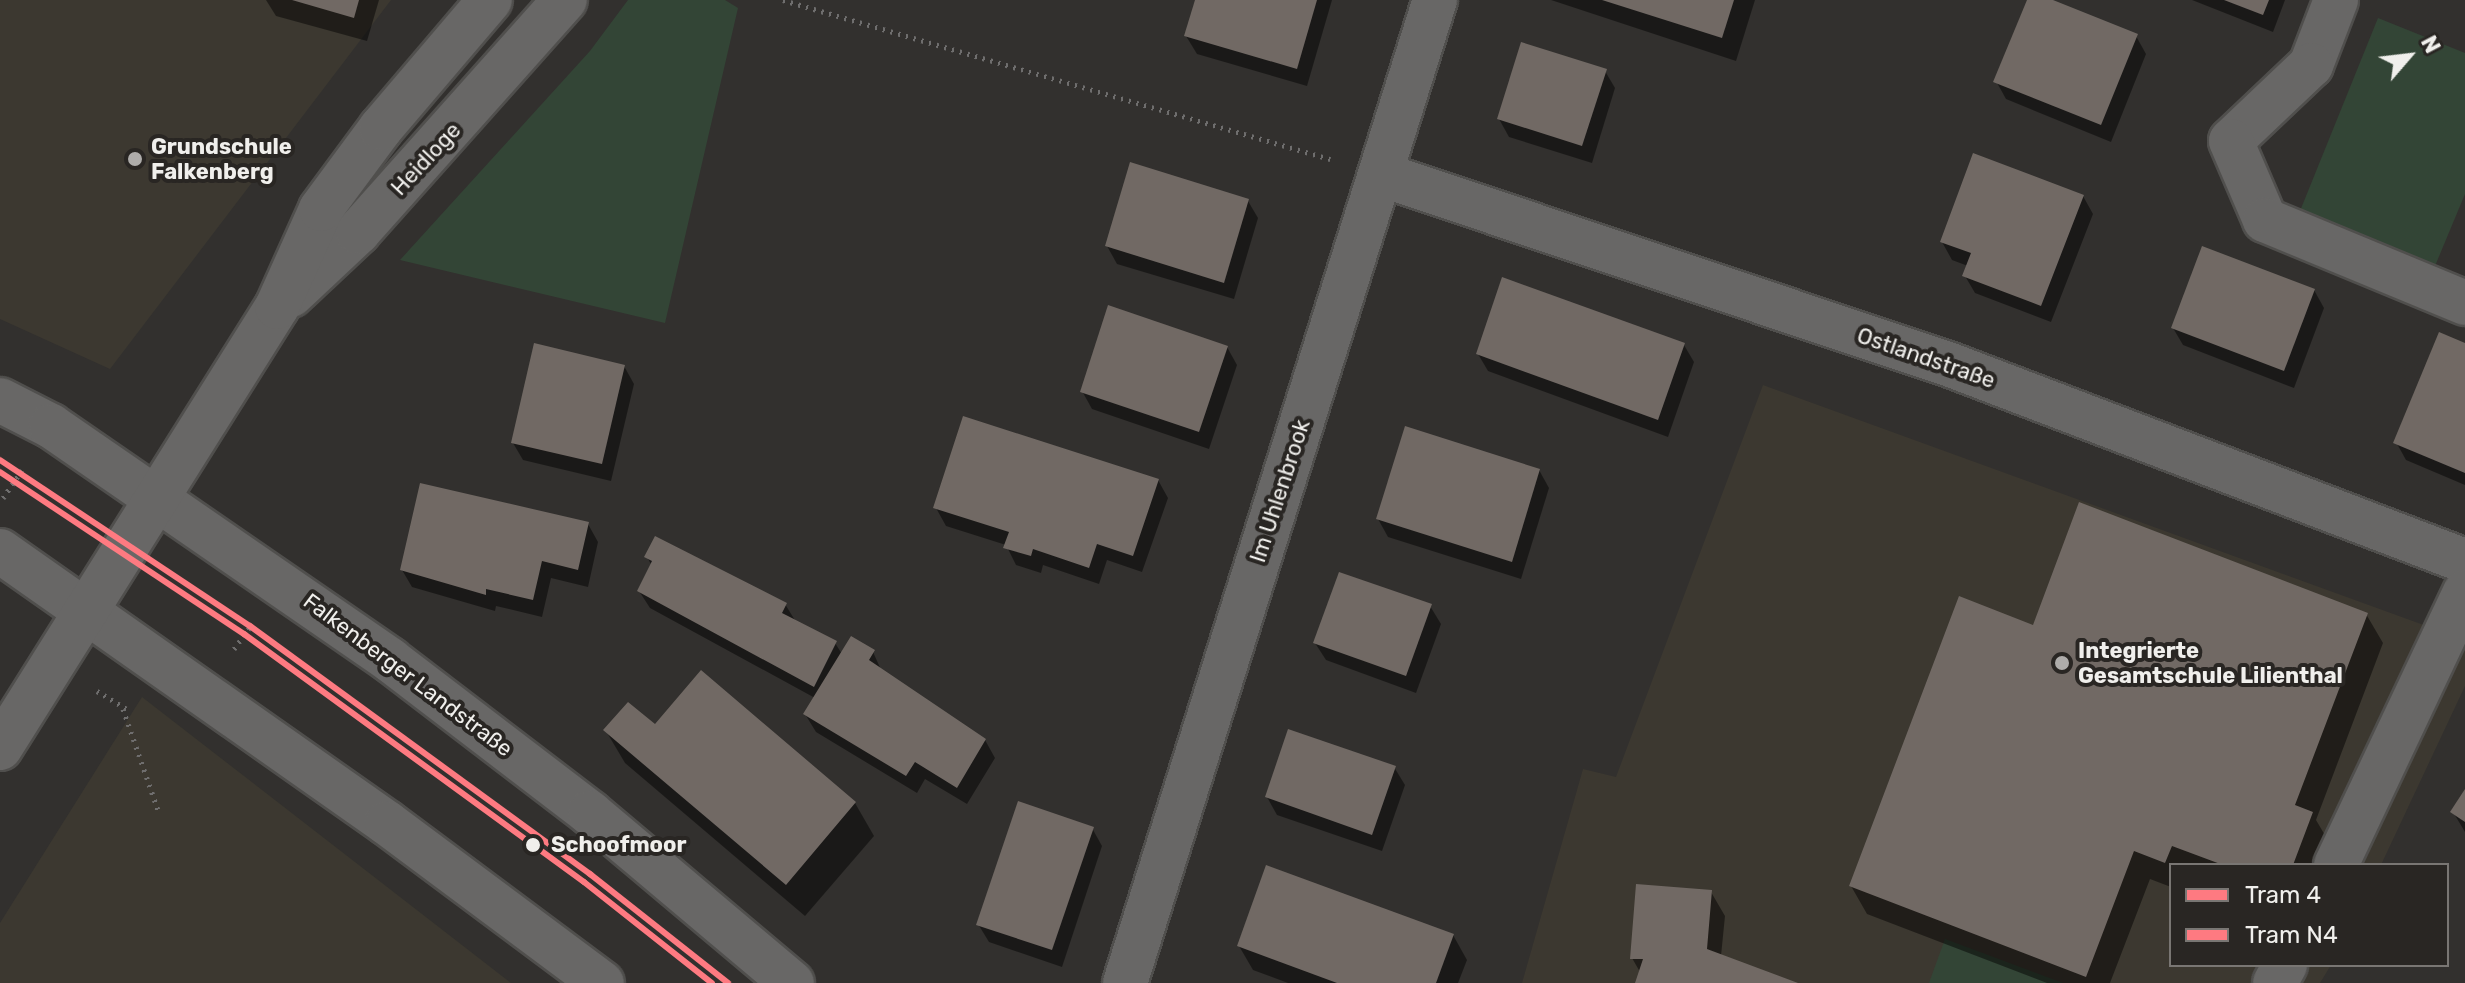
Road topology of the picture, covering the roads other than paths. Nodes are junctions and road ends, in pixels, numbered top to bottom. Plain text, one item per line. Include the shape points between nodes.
1 (490, 0) edge
2 (565, 0) edge
3 (1435, 0) edge
4 (2336, 0) edge
5 (1380, 174) junction
6 (2465, 303) edge
7 (277, 307) junction
8 (0, 400) edge
9 (155, 496) junction
10 (0, 551) edge
11 (2465, 561) edge
12 (2465, 592) edge
13 (85, 612) junction
14 (0, 748) edge
15 (2337, 863) edge
16 (602, 983) edge
17 (792, 983) edge
18 (1125, 983) edge

1 - 7 street, Heidloge via 381,128 321,209
2 - 7 street, Heidloge via 358,232
3 - 5 street, Im Uhlenbrook
4 - 6 street via 2311,65 2231,141 2265,220
5 - 11 street, Ostlandstraße via 1948,364
5 - 18 street, Im Uhlenbrook
7 - 9 street, Heidloge
8 - 9 street, Falkenberger Landstraße via 51,426
9 - 13 street, Heidloge
9 - 17 street, Falkenberger Landstraße via 496,739
10 - 13 street
12 - 15 street
13 - 14 street, Heidloge
13 - 16 street via 387,823

